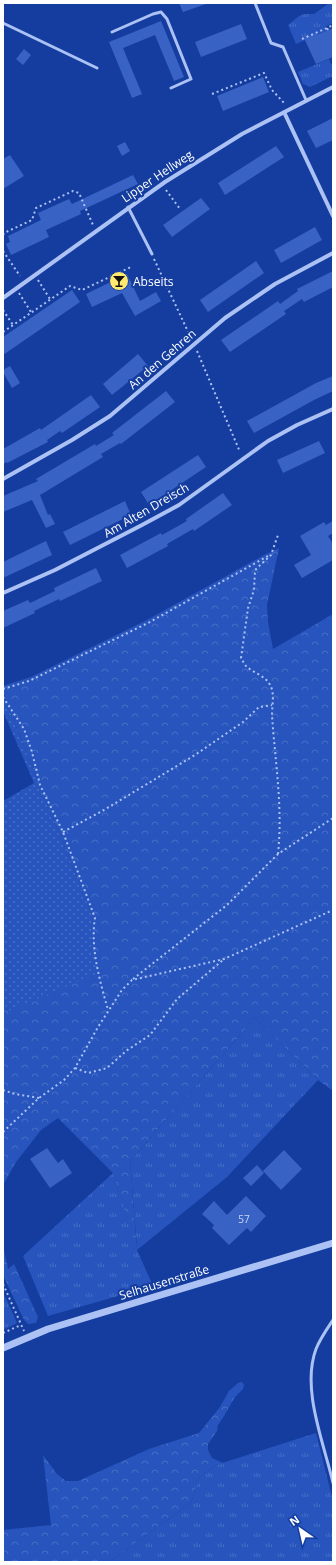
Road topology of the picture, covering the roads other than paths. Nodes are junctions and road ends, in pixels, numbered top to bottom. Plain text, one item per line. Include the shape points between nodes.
1 (255, 3) edge
2 (3, 23) edge
3 (112, 32) dead end
4 (97, 68) dead end
5 (333, 87) edge
6 (171, 88) dead end
7 (306, 100) junction
8 (284, 112) junction
9 (128, 207) junction
10 (333, 216) edge
11 (333, 253) edge
12 (152, 254) road end
13 (3, 298) edge
14 (333, 409) edge
15 (3, 479) edge
16 (3, 593) edge
17 (333, 1243) edge
18 (333, 1320) edge
19 (3, 1348) edge
20 (333, 1483) edge

1 - 7 lane via 271,43 283,47
2 - 4 lane
3 - 6 lane via 161,12 167,19 191,79
5 - 7 street, Lipper Hellweg
7 - 8 street, Lipper Hellweg
8 - 9 street, Lipper Hellweg via 208,154
8 - 10 street
9 - 12 lane
9 - 13 street, Lipper Hellweg
11 - 15 street, An den Gehren via 275,284 225,318 110,416
14 - 16 street, Am Alten Dreisch via 273,438 179,505 84,556
17 - 19 street, Selhausenstraße via 61,1325
18 - 20 lane via 315,1351 312,1370 314,1414

